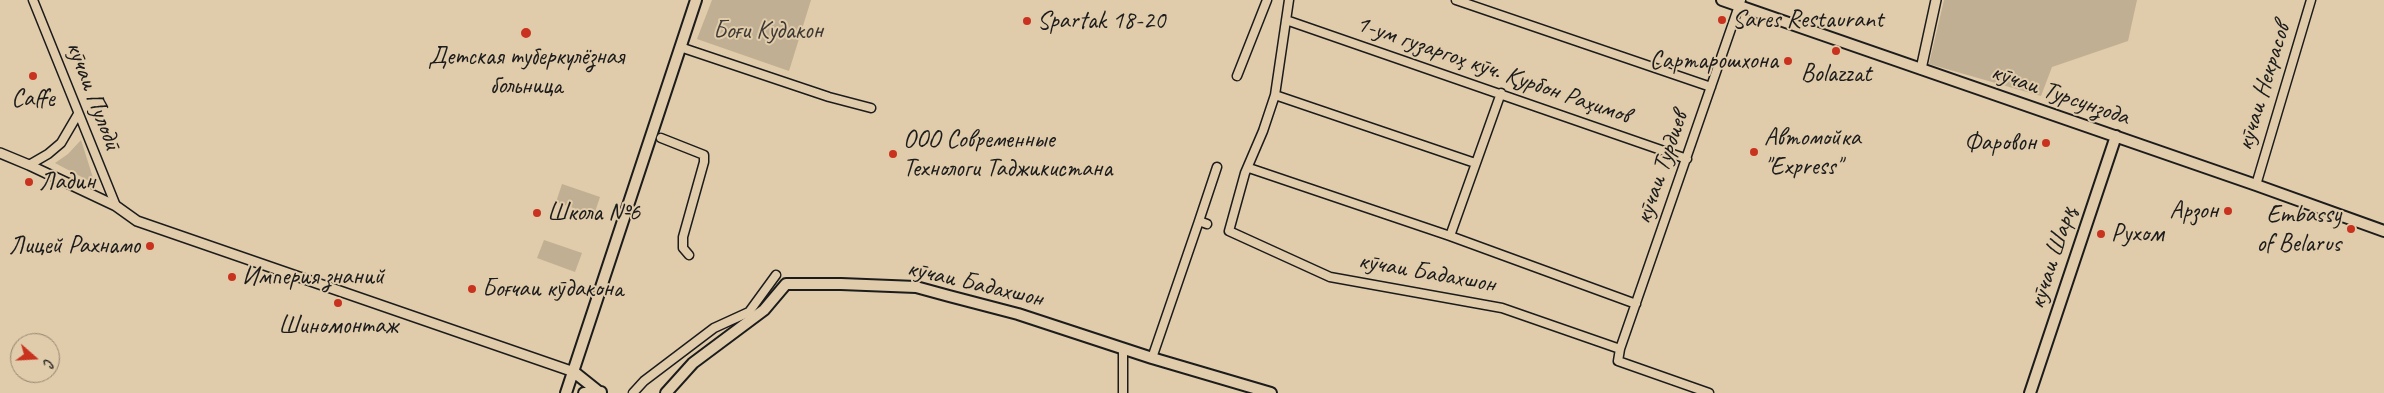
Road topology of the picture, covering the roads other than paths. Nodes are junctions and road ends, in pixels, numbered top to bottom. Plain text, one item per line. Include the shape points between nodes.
1 (33, 0) edge
2 (696, 0) edge
3 (1267, 0) edge
4 (1289, 0) edge
5 (1456, 0) edge
6 (1722, 0) edge
7 (1936, 0) edge
8 (2311, 0) edge
9 (1740, 3) edge
10 (1286, 20) junction
11 (680, 48) junction
12 (1921, 69) junction
13 (1237, 76) dead end
14 (1711, 87) junction
15 (1500, 93) junction
16 (1275, 95) junction
17 (871, 108) dead end
18 (78, 114) junction
19 (2116, 136) junction
20 (661, 138) dead end
21 (0, 153) edge
22 (1687, 159) junction
23 (30, 164) junction
24 (1475, 164) junction
25 (1217, 167) dead end
26 (1249, 168) junction
27 (2256, 185) junction
28 (116, 206) junction
29 (2384, 231) edge
30 (1450, 236) junction
31 (689, 255) dead end
32 (776, 275) dead end
33 (1636, 304) junction
34 (1123, 348) junction
35 (1620, 349) junction
36 (1152, 358) junction
37 (574, 372) junction
38 (667, 390) edge
39 (602, 392) edge
40 (566, 393) edge
41 (584, 393) edge
42 (633, 393) edge
43 (1123, 393) edge
44 (1271, 393) edge
45 (1709, 393) edge
46 (2030, 393) edge

1 - 18 street, кӯчаи Пулодӣ
2 - 11 main road
3 - 13 street
4 - 10 street
5 - 14 street
6 - 9 main road, кӯчаи Турсунзода
7 - 12 street
8 - 27 street, кӯчаи Некрасов
9 - 12 main road, кӯчаи Турсунзода
9 - 14 street, кӯчаи Турдиев
10 - 15 street, 1-ум гузаргоҳ кӯч. Қурбон Раҳимов
10 - 16 street
11 - 17 street
11 - 37 main road
12 - 19 main road, кӯчаи Турсунзода
14 - 22 street, кӯчаи Турдиев
15 - 22 street, 1-ум гузаргоҳ кӯч. Қурбон Раҳимов
15 - 24 street
16 - 24 street
16 - 26 street
18 - 23 street via 61,143
18 - 28 street, кӯчаи Пулодӣ
19 - 27 main road, кӯчаи Турсунзода
19 - 46 main road, кӯчаи Шарқ
20 - 31 street via 704,156 683,237 684,248
21 - 23 street
22 - 33 street, кӯчаи Турдиев
23 - 28 street
24 - 30 street
25 - 36 street via 1203,222
26 - 30 street
26 - 35 street, кӯчаи Бадахшон via 1229,231 1330,277 1502,308
27 - 29 main road, кӯчаи Турсунзода
28 - 37 street via 137,221
30 - 33 street
32 - 42 street via 749,312 714,328
33 - 35 street, кӯчаи Турдиев
34 - 36 main road, кӯчаи Бадахшон
34 - 38 main road, кӯчаи Бадахшон via 1018,314 916,288 786,284 764,310 693,363
34 - 43 street
35 - 45 street via 1618,361
36 - 44 main road, кӯчаи Бадахшон
37 - 39 main road
37 - 40 main road
39 - 41 main road

